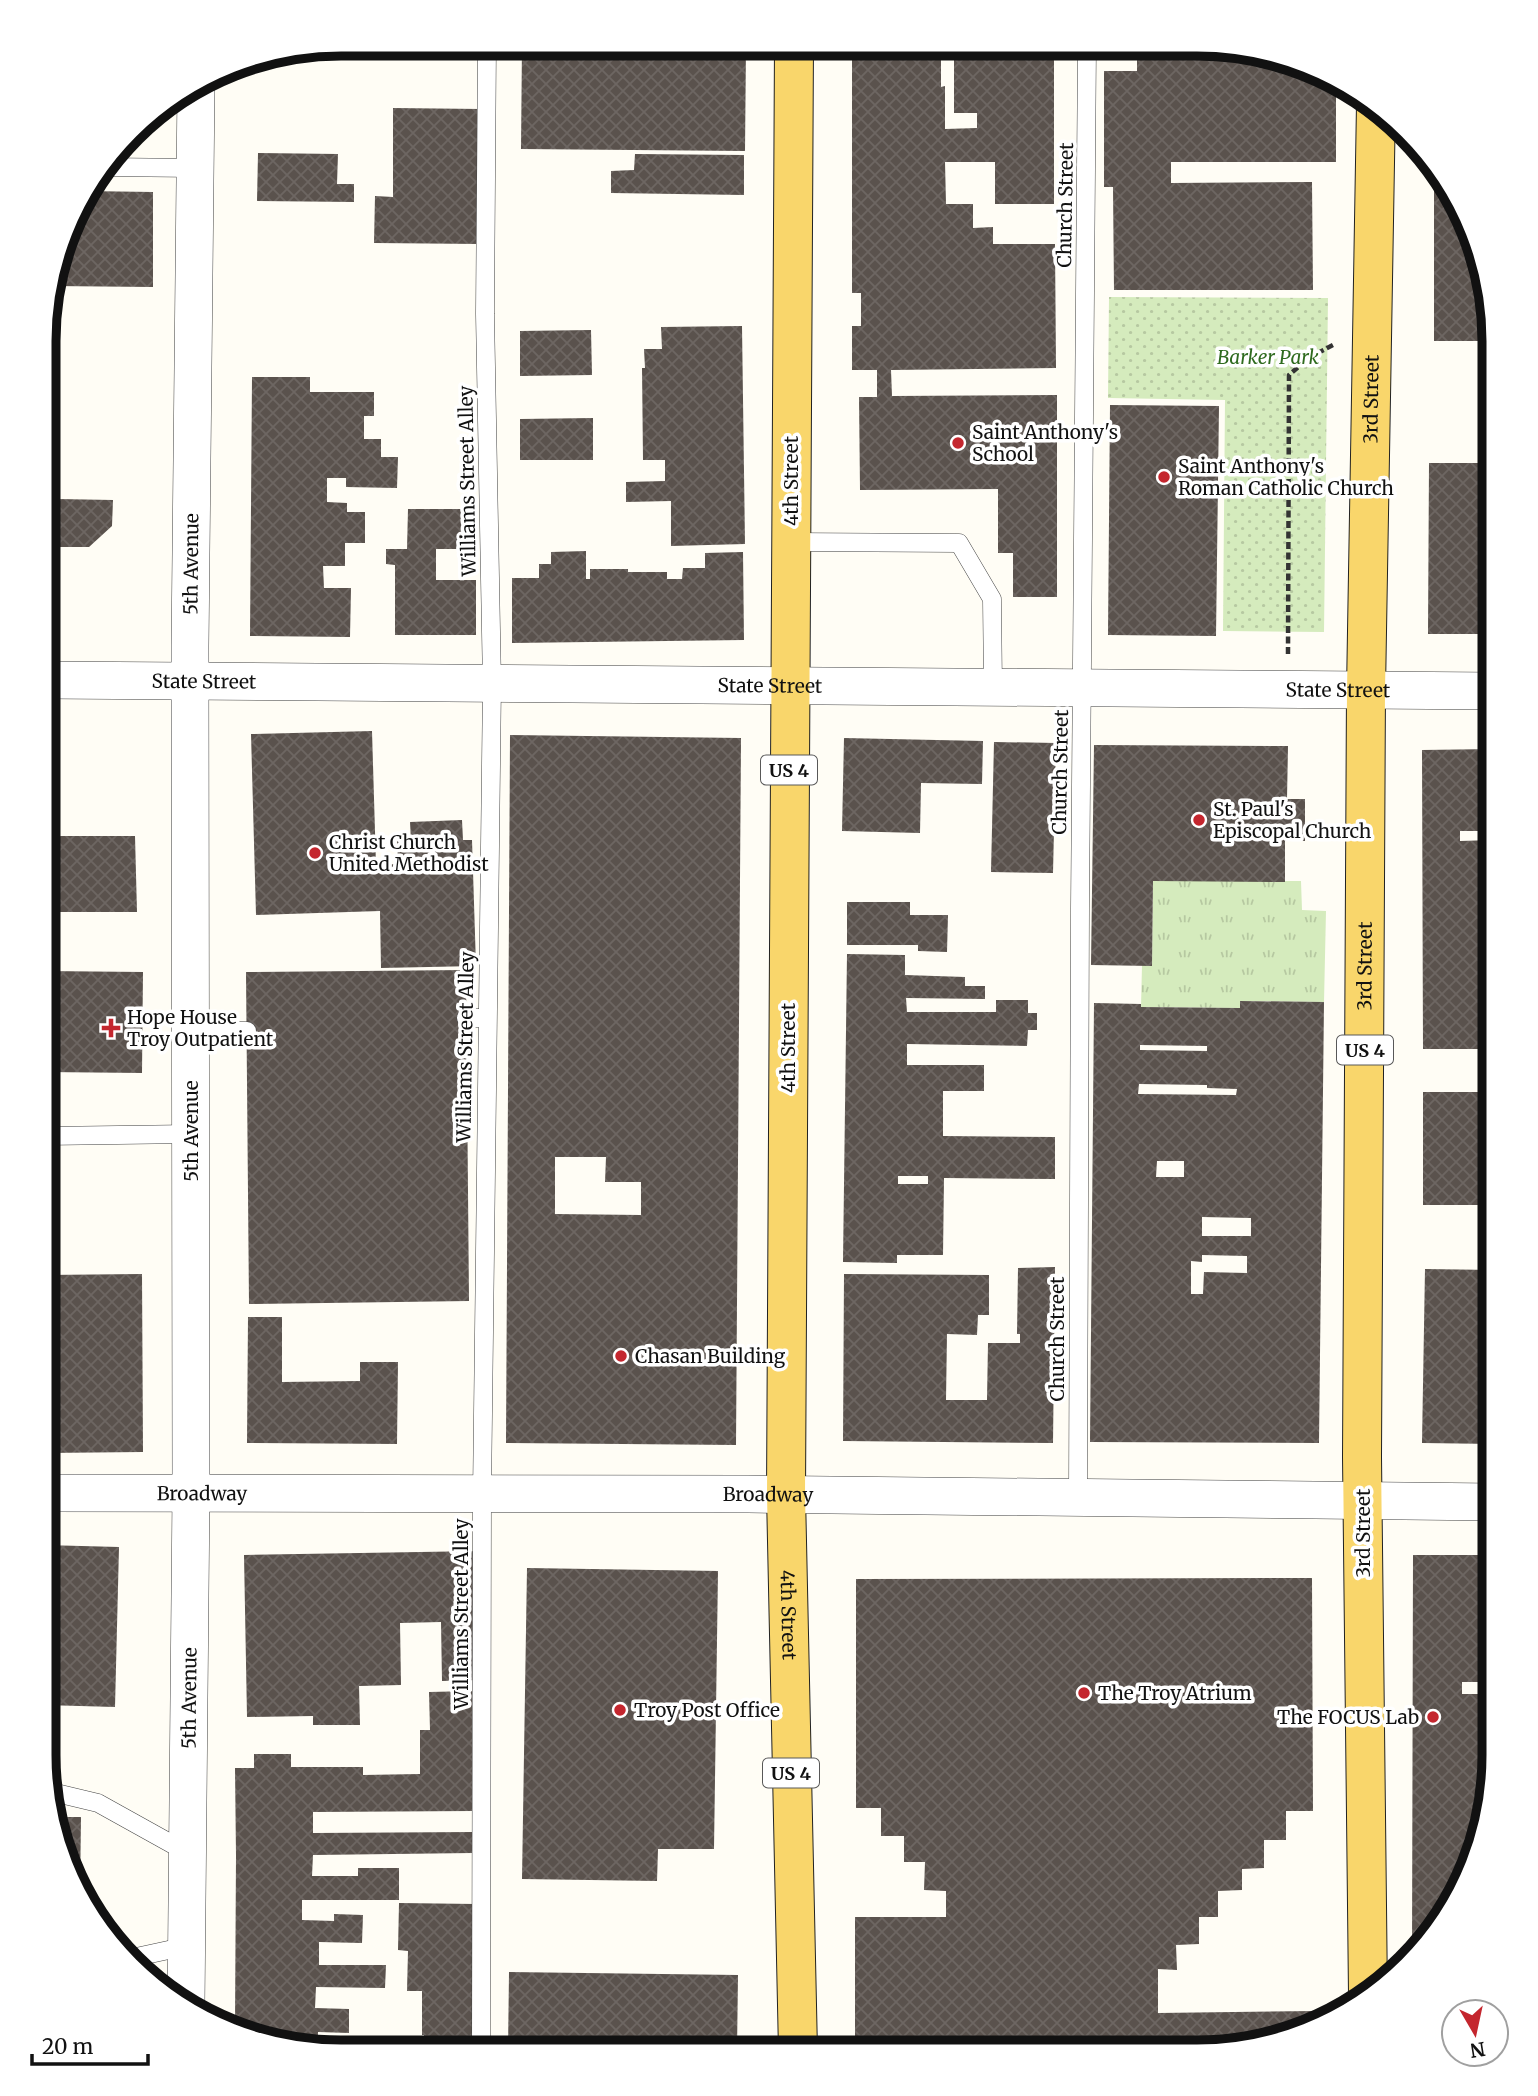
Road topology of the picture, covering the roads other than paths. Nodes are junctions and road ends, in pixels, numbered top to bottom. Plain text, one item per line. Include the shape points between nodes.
1 (486, 56) edge
2 (794, 56) edge
3 (1087, 56) edge
4 (188, 101) edge
5 (1380, 123) edge
6 (116, 167) edge
7 (195, 168) junction
8 (790, 542) junction
9 (56, 680) edge
10 (190, 681) junction
11 (492, 684) junction
12 (789, 686) junction
13 (993, 687) junction
14 (1082, 688) junction
15 (1366, 690) junction
16 (1482, 691) edge
17 (466, 1018) dead end
18 (486, 1018) junction
19 (191, 1030) junction
20 (247, 1031) dead end
21 (191, 1133) junction
22 (56, 1136) edge
23 (56, 1493) edge
24 (191, 1493) junction
25 (482, 1494) junction
26 (786, 1495) junction
27 (1078, 1498) junction
28 (1362, 1501) junction
29 (1482, 1502) edge
30 (58, 1793) edge
31 (188, 1853) junction
32 (187, 1947) junction
33 (140, 1956) edge
34 (1368, 1983) edge
35 (186, 1994) edge
36 (481, 2040) edge
37 (798, 2040) edge

1 - 11 lane, Williams Street Alley
2 - 8 main road, 4th Street / US 4
3 - 14 lane, Church Street
4 - 7 street, 5th Avenue
5 - 15 main road, 3rd Street / US 4
6 - 7 lane
7 - 10 street, 5th Avenue
8 - 12 main road, 4th Street / US 4
8 - 13 lane via 959,543 992,599
9 - 10 street, State Street
10 - 11 street, State Street
10 - 19 street, 5th Avenue
11 - 12 street, State Street
11 - 18 lane, Williams Street Alley
12 - 13 street, State Street
12 - 26 main road, 4th Street / US 4
13 - 14 street, State Street
14 - 15 street, State Street
14 - 27 lane, Church Street
15 - 16 street, State Street
15 - 28 main road, 3rd Street / US 4
17 - 18 lane
18 - 25 lane, Williams Street Alley
19 - 20 lane
19 - 21 street, 5th Avenue
21 - 22 lane
21 - 24 street, 5th Avenue
23 - 24 street, Broadway
24 - 25 street, Broadway
24 - 31 street, 5th Avenue
25 - 26 street, Broadway
25 - 36 lane, Williams Street Alley
26 - 27 street, Broadway
26 - 37 main road, 4th Street / US 4
27 - 28 street, Broadway
28 - 29 street, Broadway
28 - 34 main road, 3rd Street / US 4
30 - 31 lane via 98,1803
31 - 32 street, 5th Avenue
32 - 33 lane
32 - 35 street, 5th Avenue

